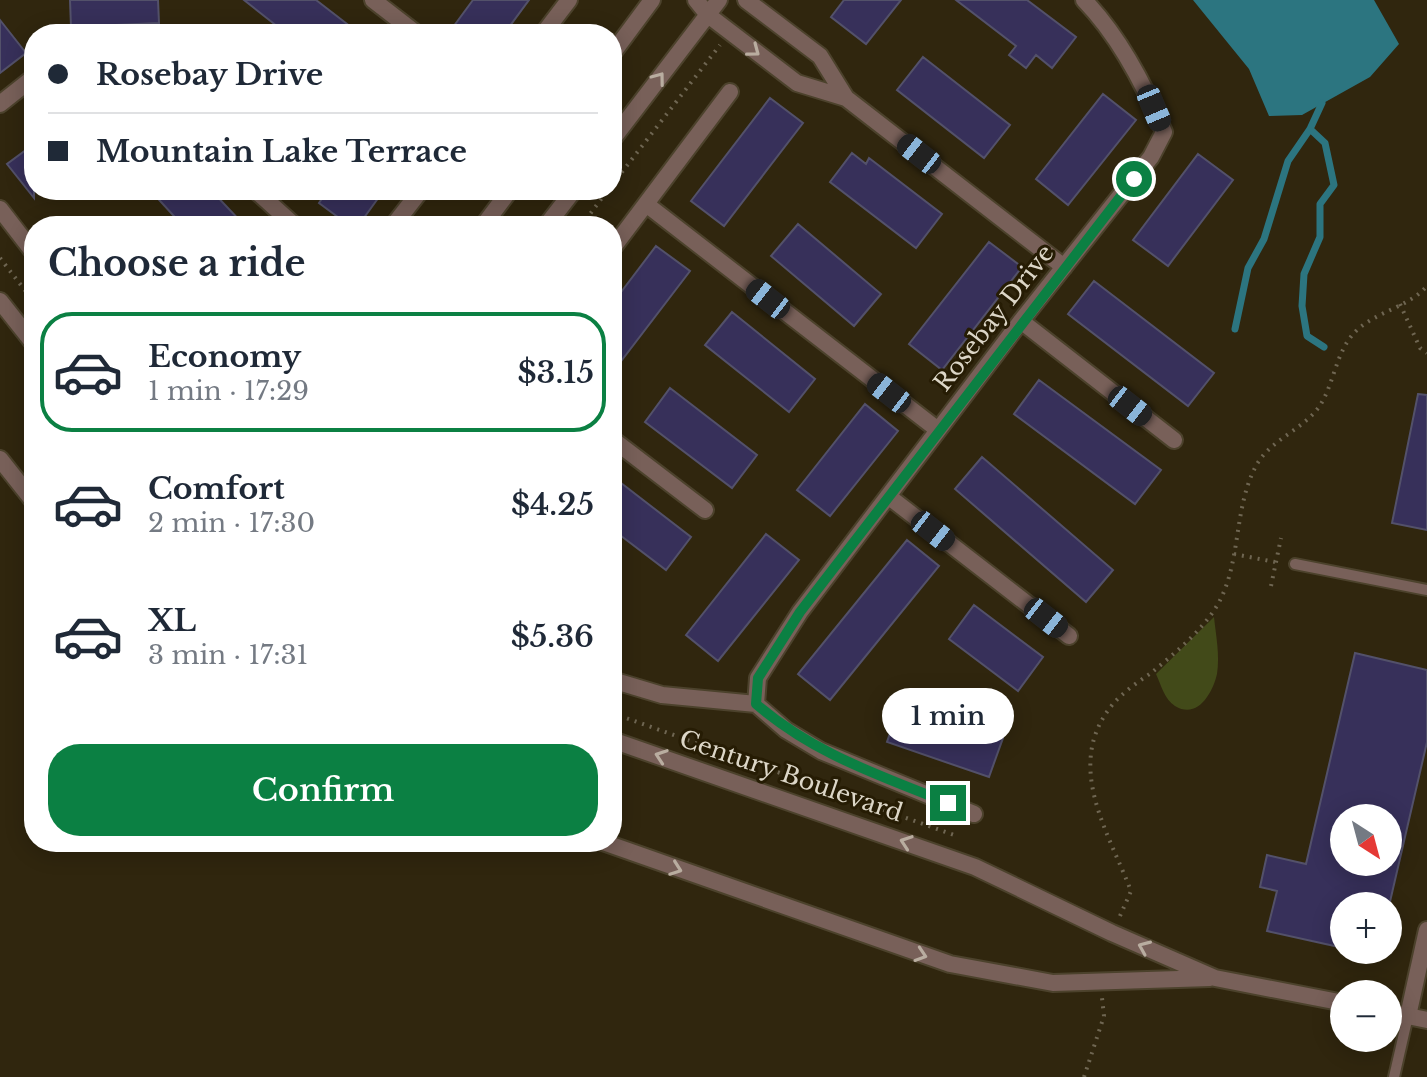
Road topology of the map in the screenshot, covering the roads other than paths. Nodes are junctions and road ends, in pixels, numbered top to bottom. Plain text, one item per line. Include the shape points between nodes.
1 (373, 0) edge
2 (569, 0) edge
3 (652, 0) edge
4 (696, 0) edge
5 (719, 0) edge
6 (746, 0) edge
7 (1084, 0) edge
8 (708, 15) junction
9 (404, 24) edge
10 (551, 24) edge
11 (622, 40) edge
12 (24, 85) edge
13 (730, 92) dead end
14 (846, 98) junction
15 (0, 104) edge
16 (622, 127) edge
17 (266, 200) edge
18 (413, 200) edge
19 (566, 200) edge
20 (646, 204) junction
21 (0, 209) edge
22 (284, 216) edge
23 (401, 216) edge
24 (554, 216) edge
25 (622, 236) edge
26 (24, 240) edge
27 (1064, 267) junction
28 (0, 301) edge
29 (1021, 321) junction
30 (24, 331) edge
31 (938, 430) junction
32 (1174, 440) dead end
33 (622, 447) edge
34 (0, 459) edge
35 (24, 489) edge
36 (888, 496) junction
37 (705, 510) dead end
38 (1295, 564) dead end
39 (1427, 590) edge
40 (1069, 636) dead end
41 (622, 683) edge
42 (756, 704) junction
43 (622, 743) edge
44 (974, 814) dead end
45 (622, 849) edge
46 (1427, 930) edge
47 (1215, 978) junction
48 (1330, 1000) edge
49 (1402, 1015) edge
50 (1408, 1016) junction
51 (1427, 1020) edge
52 (1394, 1077) edge

1 - 9 street
2 - 10 street
3 - 11 street
4 - 8 street
5 - 8 street
6 - 14 street via 820,56
7 - 27 street, Rosebay Drive via 1102,19 1164,132 1151,157
8 -> 14 street via 797,83
16 -> 8 street
12 - 15 street
13 - 20 street
14 - 27 street
17 - 22 street
18 - 23 street
19 - 24 street
20 - 25 street
20 - 31 street
21 - 26 street
27 - 29 street, Rosebay Drive
28 - 30 street
29 - 31 street, Rosebay Drive
29 - 32 street
31 - 36 street, Rosebay Drive
33 - 37 street
34 - 35 street
36 - 40 street
36 - 42 street, Rosebay Drive via 777,644 758,678
38 - 39 lane
41 - 42 street via 662,695
42 - 44 street via 821,751
47 -> 43 street, Century Boulevard via 975,867
45 -> 47 street, Century Boulevard via 950,964 1053,983
46 - 50 street
47 - 48 street, Century Boulevard
49 - 50 street
50 - 51 street
50 - 52 lane

